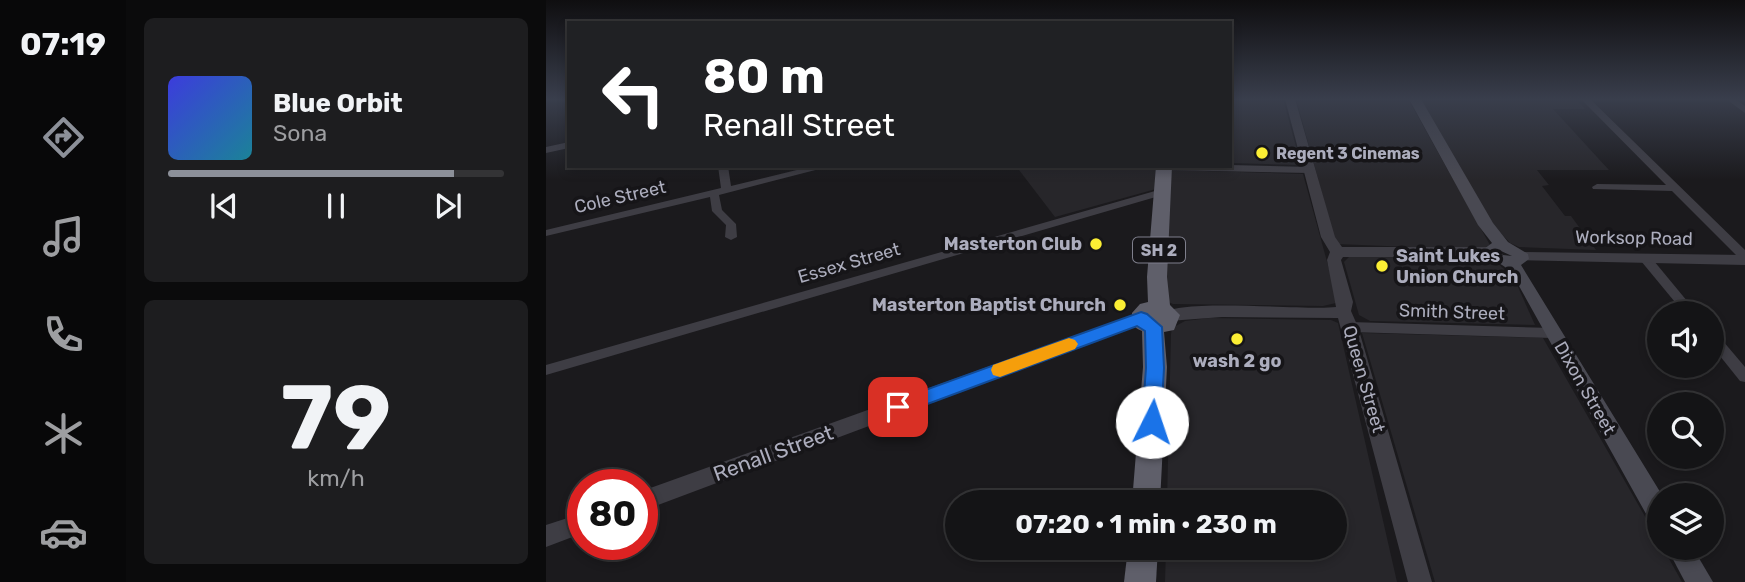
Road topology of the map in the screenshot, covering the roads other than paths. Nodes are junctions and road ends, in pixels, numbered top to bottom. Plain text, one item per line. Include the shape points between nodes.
1 (1297, 126) edge
2 (1430, 126) edge
3 (1612, 126) edge
4 (567, 145) edge
5 (546, 150) edge
6 (723, 168) edge
7 (818, 168) edge
8 (1164, 168) edge
9 (1232, 168) edge
10 (1309, 170) junction
11 (1598, 187) dead end
12 (1675, 188) junction
13 (726, 190) junction
14 (714, 192) junction
15 (1162, 192) junction
16 (546, 233) edge
17 (731, 237) dead end
18 (1337, 252) junction
19 (1507, 254) junction
20 (1645, 258) junction
21 (1745, 258) edge
22 (1681, 301) edge
23 (1155, 317) junction
24 (1347, 319) junction
25 (1553, 332) junction
26 (1724, 352) edge
27 (546, 370) edge
28 (1745, 377) edge
29 (1147, 490) edge
30 (1647, 493) edge
31 (658, 495) edge
32 (567, 529) edge
33 (546, 536) edge
34 (1142, 560) edge
35 (1686, 560) edge
36 (1140, 582) edge
37 (1419, 582) edge
38 (1700, 582) edge

1 - 10 street, Queen Street
2 - 19 main road, Dixon Street
3 - 12 street
4 - 5 street
6 - 13 street
7 - 13 street, Cole Street
8 - 15 highway, SH 2
9 - 10 street
10 - 18 street, Queen Street via 1328,237
11 - 12 street
12 - 21 street
13 - 14 street, Cole Street
14 - 16 street, Cole Street
14 - 17 street via 717,211 731,224
15 - 23 highway, SH 2
15 - 27 street, Essex Street
18 - 19 street, Worksop Road
18 - 24 street, Queen Street via 1334,260
19 - 20 street, Worksop Road
19 - 25 main road, Dixon Street
20 - 21 street, Worksop Road
20 - 22 street
23 - 24 street, Renall Street via 1192,312 1331,313
23 - 29 highway, SH 2
23 - 31 street, Renall Street
24 - 25 street, Smith Street
24 - 37 street, Queen Street
25 - 30 main road, Dixon Street
26 - 28 street
32 - 33 street
34 - 36 highway
35 - 38 main road

